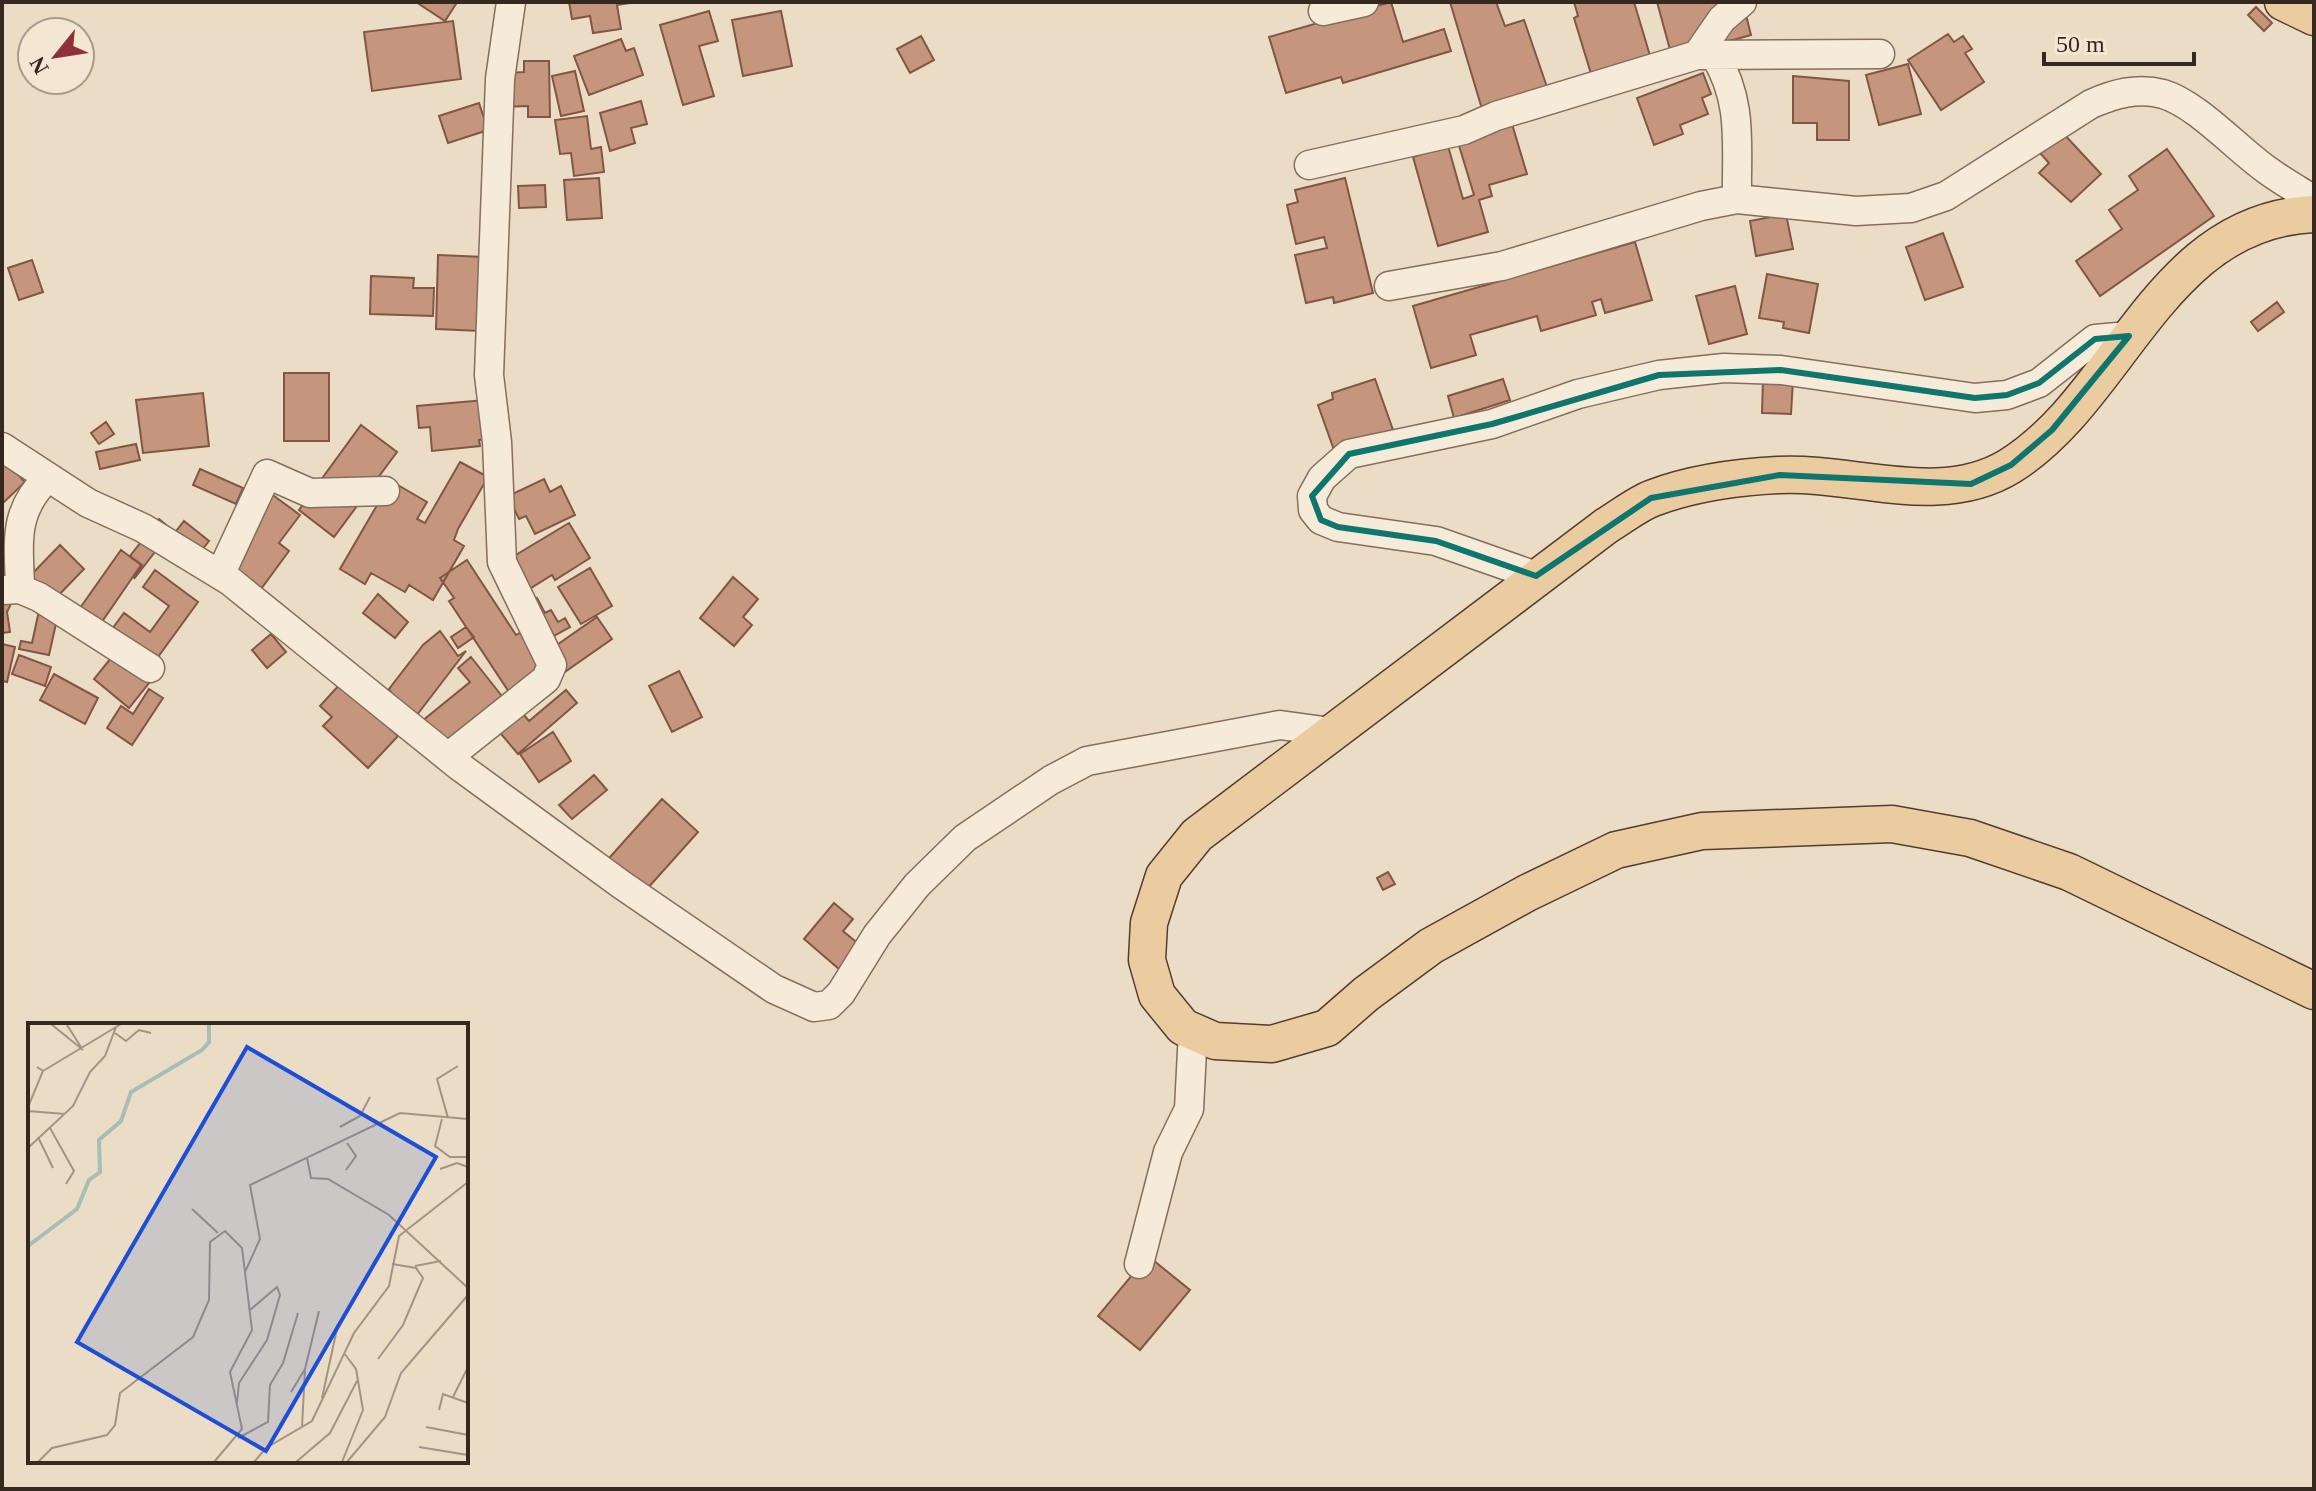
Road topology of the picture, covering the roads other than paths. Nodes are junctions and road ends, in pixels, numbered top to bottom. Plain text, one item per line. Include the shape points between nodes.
1 (511, 2) edge
2 (1364, 2) edge
3 (1742, 2) edge
4 (2283, 2) edge
5 (1323, 11) dead end
6 (2314, 17) edge
7 (1880, 54) dead end
8 (1706, 55) junction
9 (1309, 165) dead end
10 (1737, 199) junction
11 (2314, 200) edge
12 (2314, 214) edge
13 (1389, 286) dead end
14 (2129, 336) junction
15 (2, 447) edge
16 (48, 477) junction
17 (385, 491) dead end
18 (220, 575) junction
19 (1536, 576) junction
20 (11, 590) edge
21 (150, 668) dead end
22 (1331, 732) junction
23 (448, 757) junction
24 (2314, 991) edge
25 (1193, 1031) junction
26 (1139, 1264) dead end

1 - 23 street via 500,79 489,375 502,562 552,665 546,679
2 - 5 street
3 - 8 street via 1722,19
4 - 6 main road
7 - 8 street
8 - 9 street via 1464,130
8 - 10 street via 1732,85
10 - 11 street via 1856,211 1911,208 1946,196 2091,104 2139,91 2164,94 2188,108
10 - 13 street via 1502,266
12 - 14 main road via 2269,220 2218,246 2174,284
14 - 19 main road via 2052,430 2011,465 1971,484 1913,486 1780,475 1696,487 1651,498
14 - 19 street via 2095,339 2039,383 1986,397 1781,370 1724,368 1659,375 1578,394 1492,424 1349,454 1322,478 1312,496 1321,520 1338,527 1436,541
15 - 16 street
16 - 18 street
16 - 20 street via 22,509
17 - 18 street via 310,493 267,474
18 - 23 street
19 - 22 main road
20 - 21 street via 39,597
22 - 23 street via 1280,725 1087,761 1051,780 965,838 917,885 841,993 829,1005 814,1007 762,981
22 - 25 main road via 1197,835 1164,876 1149,923 1147,960 1157,995 1183,1027
24 - 25 main road via 2069,872 1970,838 1877,825 1702,831 1616,850 1527,893 1431,946 1327,1028 1272,1044 1215,1041
25 - 26 street via 1189,1109 1168,1152

